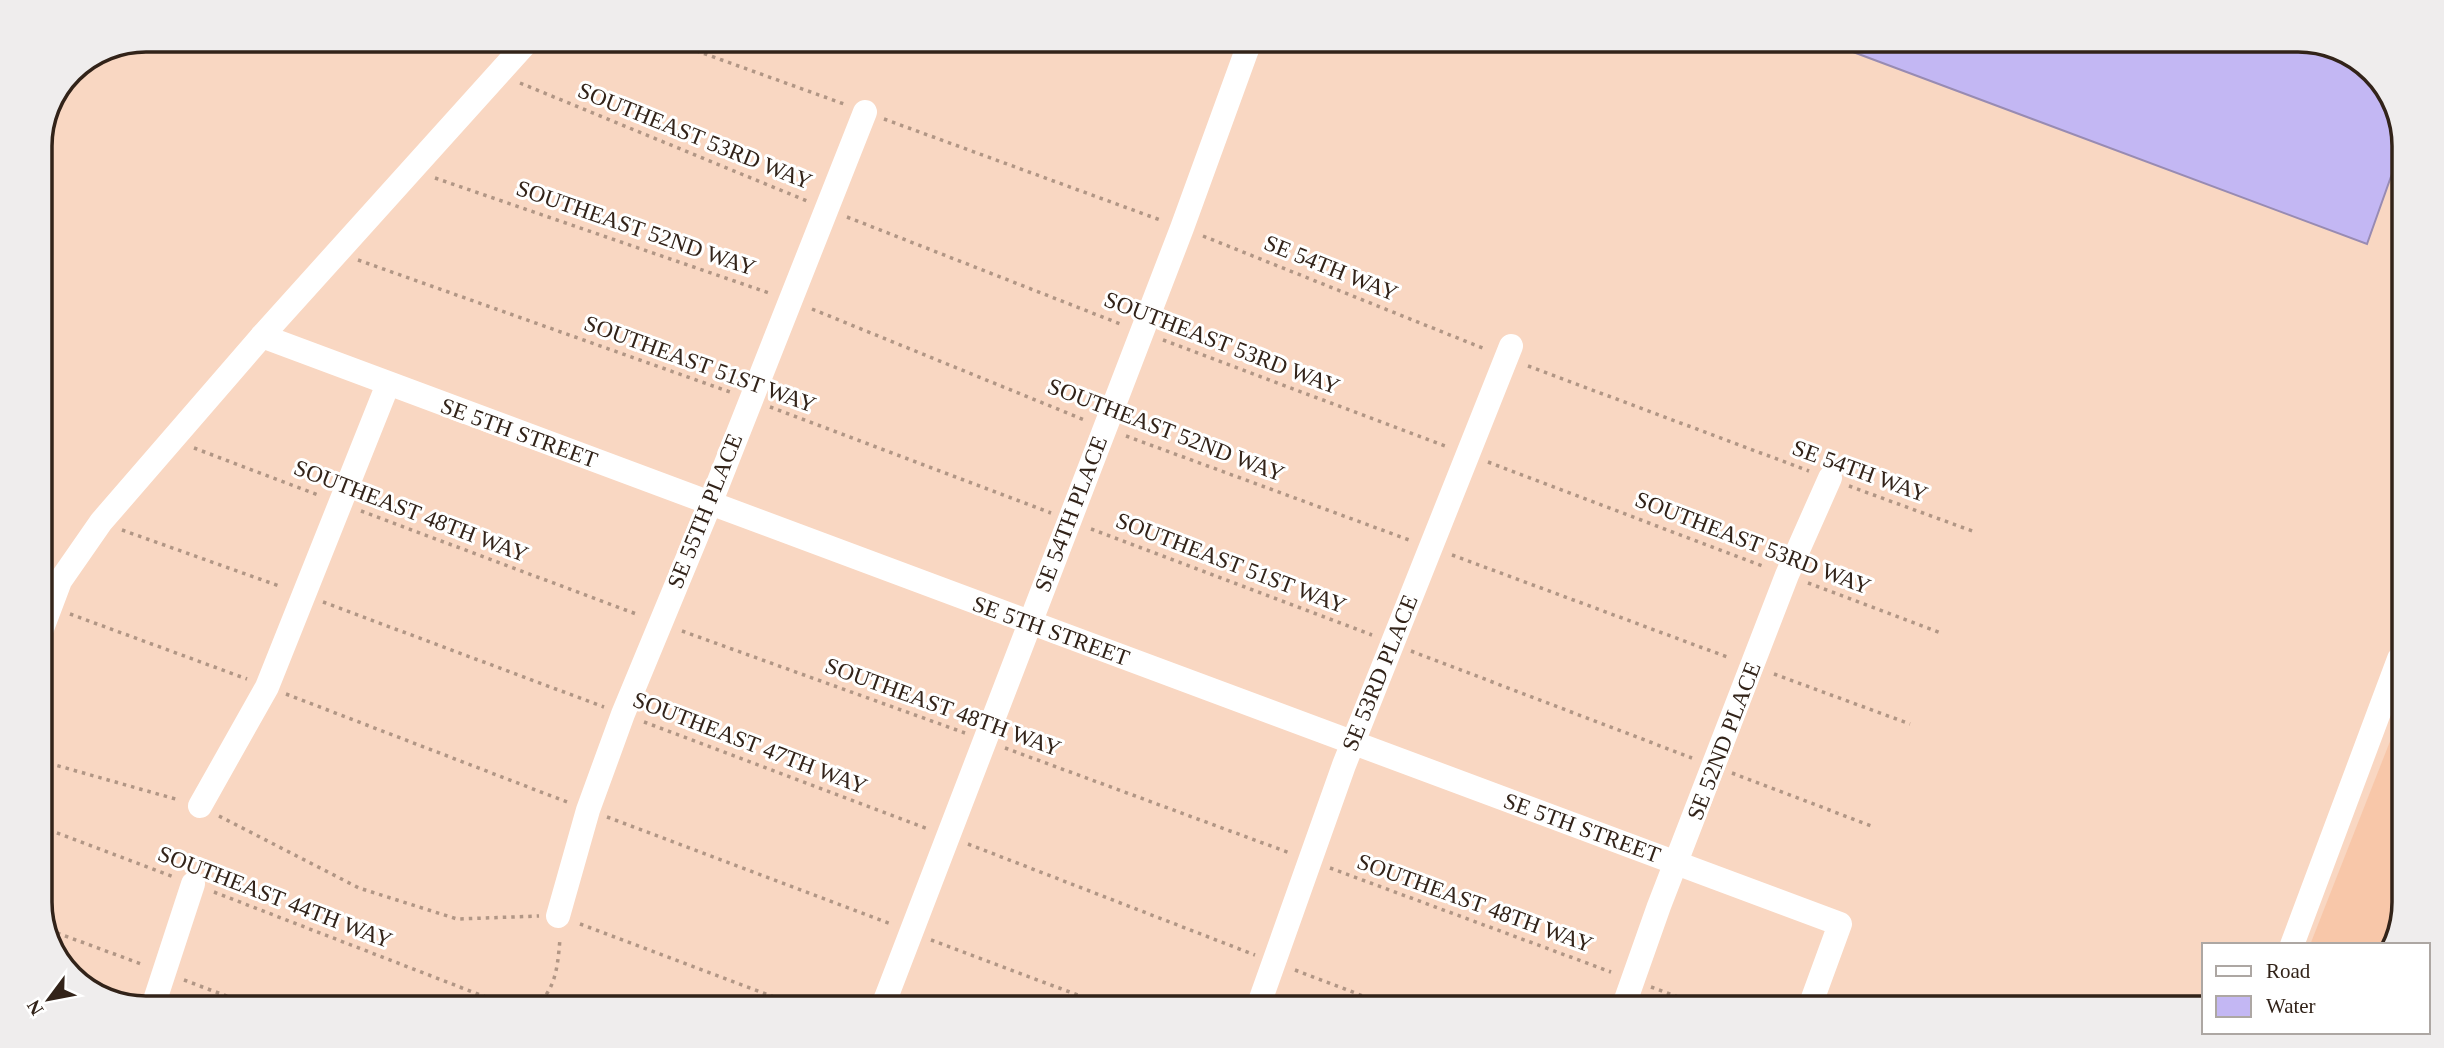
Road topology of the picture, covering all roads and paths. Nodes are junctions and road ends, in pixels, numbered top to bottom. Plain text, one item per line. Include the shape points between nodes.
1 (516, 53) edge
2 (702, 53) edge
3 (1245, 53) edge
4 (496, 73) junction
5 (865, 112) junction
6 (410, 170) junction
7 (827, 209) junction
8 (1182, 228) junction
9 (337, 253) junction
10 (789, 299) junction
11 (1140, 331) junction
12 (262, 335) junction
13 (1509, 352) junction
14 (388, 384) junction
15 (749, 399) junction
16 (1104, 428) junction
17 (173, 440) junction
18 (1466, 454) junction
19 (1830, 478) junction
20 (341, 503) junction
21 (710, 504) junction
22 (1069, 520) junction
23 (101, 523) junction
24 (1975, 532) dead end
25 (1430, 547) junction
26 (1787, 575) junction
27 (304, 595) junction
28 (53, 600) edge
29 (659, 622) junction
30 (1030, 623) junction
31 (1941, 633) dead end
32 (1392, 643) junction
33 (1752, 666) junction
34 (2392, 678) edge
35 (623, 714) junction
36 (1910, 724) dead end
37 (985, 741) junction
38 (1352, 743) junction
39 (53, 765) edge
40 (1713, 766) junction
41 (200, 806) junction
42 (1874, 827) dead end
43 (53, 832) edge
44 (948, 836) junction
45 (1310, 860) junction
46 (1678, 863) junction
47 (193, 884) junction
48 (558, 916) junction
49 (2293, 943) edge
50 (1274, 962) junction
51 (1632, 980) junction
52 (156, 996) edge
53 (483, 996) edge
54 (546, 996) edge
55 (771, 996) edge
56 (887, 996) edge
57 (1262, 996) edge
58 (1363, 996) edge
59 (1626, 996) edge
60 (1675, 996) edge
61 (1814, 996) edge

1 - 4 street
2 - 5 path, SE 54TH WAY
3 - 8 street, SE 54TH PLACE
4 - 6 street
4 - 7 path, SOUTHEAST 53RD WAY
5 - 7 street, SE 55TH PLACE
5 - 8 path, SE 54TH WAY
6 - 9 street
6 - 10 path, SOUTHEAST 52ND WAY
7 - 10 street, SE 55TH PLACE
7 - 11 path, SOUTHEAST 53RD WAY
8 - 11 street, SE 54TH PLACE
8 - 13 path, SE 54TH WAY
9 - 12 street
9 - 15 path, SOUTHEAST 51ST WAY
10 - 15 street, SE 55TH PLACE
10 - 16 path, SOUTHEAST 52ND WAY
11 - 16 street, SE 54TH PLACE
11 - 18 path, SOUTHEAST 53RD WAY
12 - 14 street, SE 5TH STREET
12 - 17 street
13 - 18 street, SE 53RD PLACE
13 - 19 path, SE 54TH WAY
14 - 20 street
14 - 21 street, SE 5TH STREET
15 - 21 street, SE 55TH PLACE
15 - 22 path, SOUTHEAST 51ST WAY
16 - 22 street, SE 54TH PLACE
16 - 25 path, SOUTHEAST 52ND WAY
17 - 20 path, SOUTHEAST 48TH WAY
17 - 23 street
18 - 25 street, SE 53RD PLACE
18 - 26 path, SOUTHEAST 53RD WAY
19 - 24 path, SE 54TH WAY
19 - 26 street, SE 52ND PLACE
20 - 27 street
20 - 29 path, SOUTHEAST 48TH WAY
21 - 29 street, SE 55TH PLACE
21 - 30 street, SE 5TH STREET
22 - 30 street, SE 54TH PLACE
22 - 32 path, SOUTHEAST 51ST WAY
23 - 27 path, SOUTHEAST 47TH WAY
23 - 28 street via 60,581
25 - 32 street, SE 53RD PLACE
25 - 33 path, SOUTHEAST 52ND WAY
26 - 31 path, SOUTHEAST 53RD WAY
26 - 33 street, SE 52ND PLACE
27 - 35 path, SOUTHEAST 47TH WAY
27 - 41 street via 267,687
29 - 35 street, SE 55TH PLACE
29 - 37 path, SOUTHEAST 48TH WAY
30 - 37 street, SE 54TH PLACE
30 - 38 street, SE 5TH STREET
32 - 38 street, SE 53RD PLACE
32 - 40 path, SOUTHEAST 51ST WAY
33 - 36 path, SOUTHEAST 52ND WAY
33 - 40 street, SE 52ND PLACE
34 - 49 street
35 - 44 path, SOUTHEAST 47TH WAY
35 - 48 street, SE 55TH PLACE via 588,810
37 - 44 street, SE 54TH PLACE
37 - 45 path, SOUTHEAST 48TH WAY
38 - 45 street, SE 53RD PLACE
38 - 46 street, SE 5TH STREET
39 - 41 path
40 - 42 path, SOUTHEAST 51ST WAY
40 - 46 street, SE 52ND PLACE
41 - 48 path via 359,888 457,919
43 - 47 path, SOUTHEAST 44TH WAY
44 - 50 path, SOUTHEAST 47TH WAY
44 - 56 street, SE 54TH PLACE
45 - 50 street, SE 53RD PLACE
45 - 51 path, SOUTHEAST 48TH WAY
46 - 51 street, SE 52ND PLACE
46 - 61 street, SE 5TH STREET via 1840,924
47 - 52 street
47 - 53 path, SOUTHEAST 44TH WAY
48 - 54 path via 558,967
48 - 55 path
50 - 57 street, SE 53RD PLACE
50 - 58 path, SOUTHEAST 47TH WAY
51 - 59 street, SE 52ND PLACE
51 - 60 path, SOUTHEAST 48TH WAY

